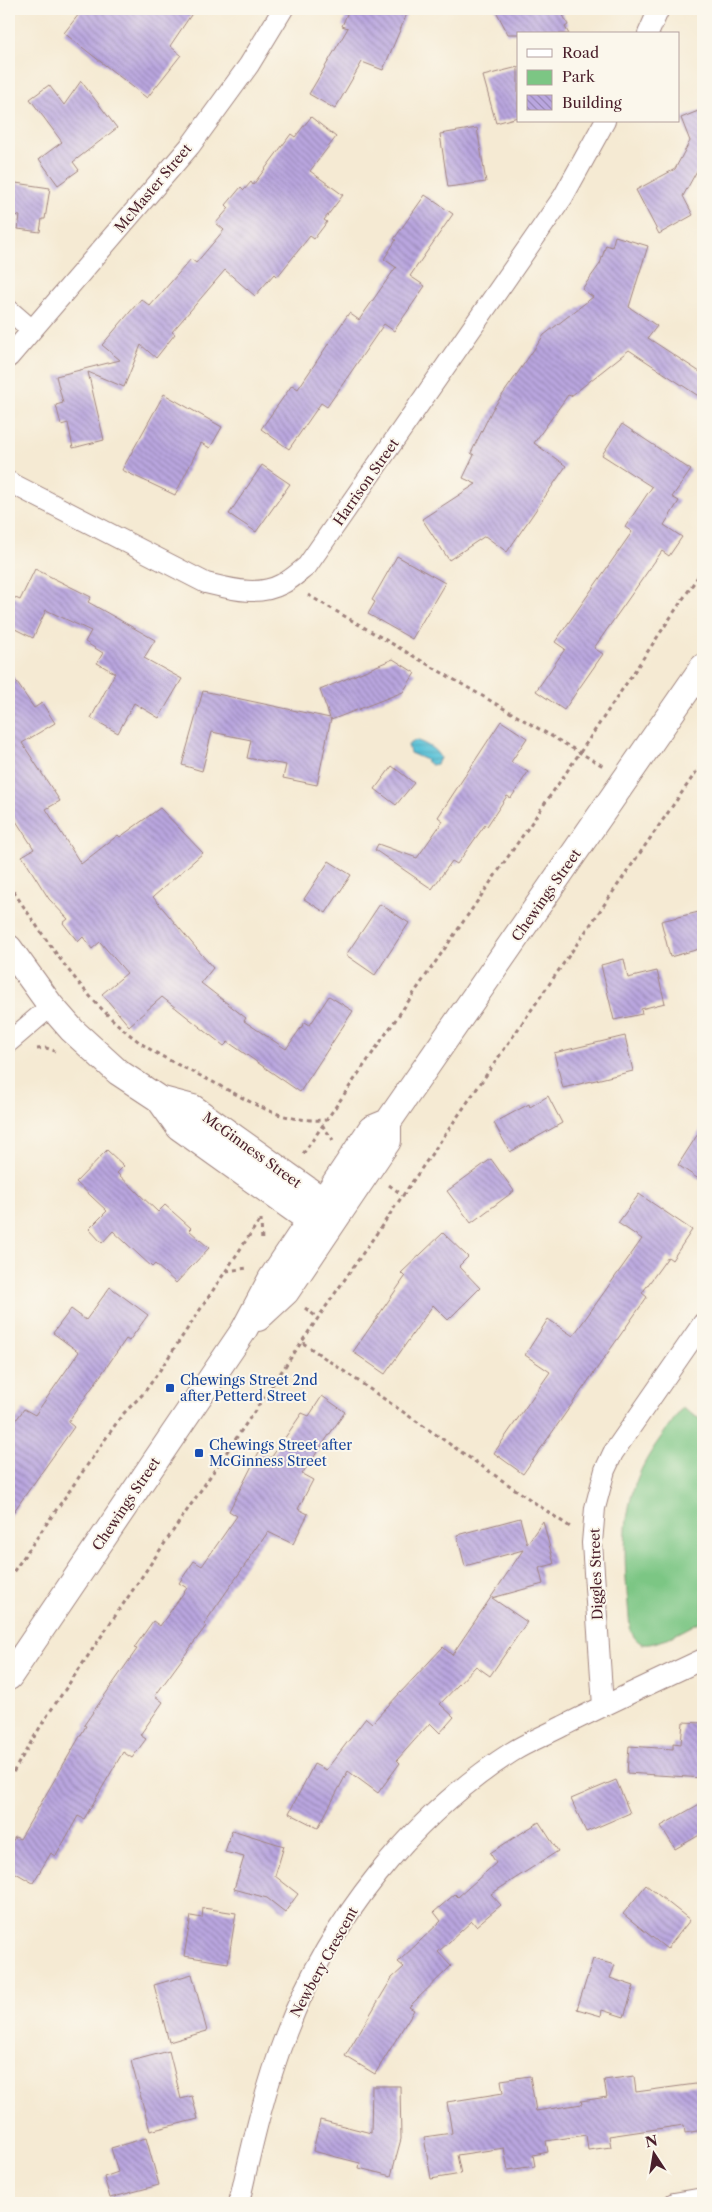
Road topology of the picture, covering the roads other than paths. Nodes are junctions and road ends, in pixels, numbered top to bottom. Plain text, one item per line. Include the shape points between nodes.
1 (283, 9) edge
2 (658, 9) edge
3 (649, 32) edge
4 (604, 122) edge
5 (9, 310) edge
6 (32, 330) junction
7 (9, 356) edge
8 (9, 482) edge
9 (703, 667) edge
10 (9, 948) edge
11 (51, 1006) junction
12 (9, 1042) edge
13 (325, 1216) junction
14 (703, 1323) edge
15 (703, 1659) edge
16 (9, 1677) edge
17 (603, 1706) junction
18 (703, 2198) edge
19 (239, 2203) edge
20 (674, 2203) edge

1 - 6 street, McMaster Street via 249,66 190,146
2 - 3 street
4 - 8 street, Harrison Street via 563,197 342,517 307,566 286,582 267,589 237,591 206,582
5 - 6 street
6 - 7 street, McMaster Street
9 - 13 street, Chewings Street via 388,1122 371,1130
10 - 11 street, McGinness Street
11 - 12 street
11 - 13 street, McGinness Street via 118,1072 158,1100 193,1108 282,1186
13 - 16 street, Chewings Street via 286,1292 244,1330
14 - 17 street, Diggles Street via 613,1453 594,1508 592,1543
15 - 17 street, Newbery Crescent
17 - 19 street, Newbery Crescent via 513,1752 450,1798 394,1854 345,1919 304,1993 287,2032 260,2114
18 - 20 street

